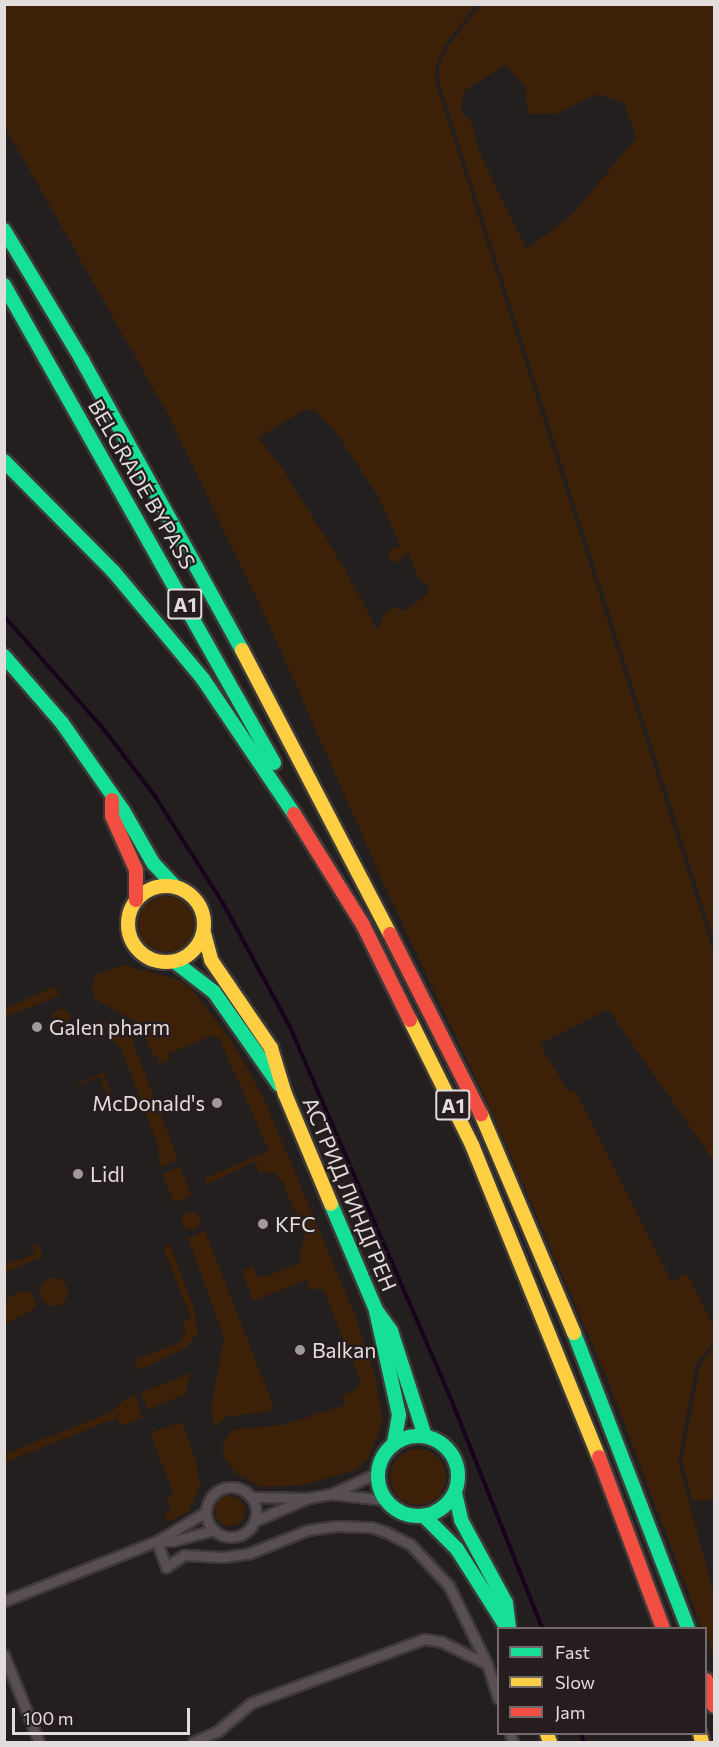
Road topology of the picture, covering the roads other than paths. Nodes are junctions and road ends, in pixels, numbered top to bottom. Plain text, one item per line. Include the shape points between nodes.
1 (4, 230) edge
2 (4, 285) edge
3 (4, 461) edge
4 (4, 656) edge
5 (112, 800) junction
6 (175, 887) junction
7 (136, 900) junction
8 (363, 925) junction
9 (204, 933) junction
10 (175, 962) junction
11 (285, 1094) junction
12 (376, 1310) junction
13 (425, 1436) junction
14 (394, 1443) junction
15 (377, 1473) junction
16 (455, 1493) junction
17 (331, 1494) junction
18 (251, 1497) junction
19 (308, 1498) junction
20 (385, 1500) junction
21 (206, 1512) junction
22 (424, 1516) junction
23 (254, 1521) junction
24 (214, 1530) junction
25 (157, 1541) junction
26 (4, 1601) edge
27 (507, 1627) edge
28 (508, 1627) edge
29 (662, 1627) edge
30 (687, 1627) edge
31 (4, 1655) edge
32 (488, 1664) junction
33 (707, 1686) edge
34 (497, 1695) edge
35 (714, 1706) edge
36 (39, 1743) edge
37 (193, 1743) edge

1 - 30 main road, A1 via 82,360 271,702 472,1094 594,1380
2 - 8 main road, BELGRADE BYPASS / A1
3 - 8 main road via 113,571 180,648 269,774
4 - 5 main road via 63,723
5 - 6 main road via 124,812 157,868
5 - 7 main road via 112,816 136,870
6 - 7 main road via 149,890
6 - 9 main road via 196,900 204,916
7 - 10 main road via 128,924 136,948 158,962
8 - 29 main road, A1 via 472,1145 616,1497
9 - 10 main road via 196,948
9 - 11 main road, АСТРИД ЛИНДГРЕН via 211,960 272,1048
10 - 11 main road, АСТРИД ЛИНДГРЕН via 214,992
11 - 12 main road, АСТРИД ЛИНДГРЕН
12 - 13 main road, АСТРИД ЛИНДГРЕН via 391,1331 401,1356
12 - 14 main road, АСТРИД ЛИНДГРЕН via 399,1415
13 - 14 main road
13 - 16 main road via 444,1445 456,1462
14 - 15 main road via 382,1457
15 - 17 street
15 - 20 main road
16 - 22 main road via 439,1511
16 - 28 main road via 461,1520 506,1604
17 - 19 street
17 - 20 street
18 - 19 street
18 - 21 street via 236,1487 222,1488 211,1497
18 - 23 street via 256,1508
19 - 23 street
20 - 22 main road via 402,1514
21 - 24 street
21 - 25 street
22 - 27 main road via 457,1549
23 - 24 street via 246,1532 234,1537
24 - 25 street
25 - 26 street
25 - 32 street via 166,1567 184,1555 223,1557 250,1553 308,1530 338,1526 371,1527 386,1532 410,1544 439,1574
31 - 36 street
32 - 34 street
32 - 37 street via 448,1645 424,1639 251,1703 218,1731
33 - 35 main road

